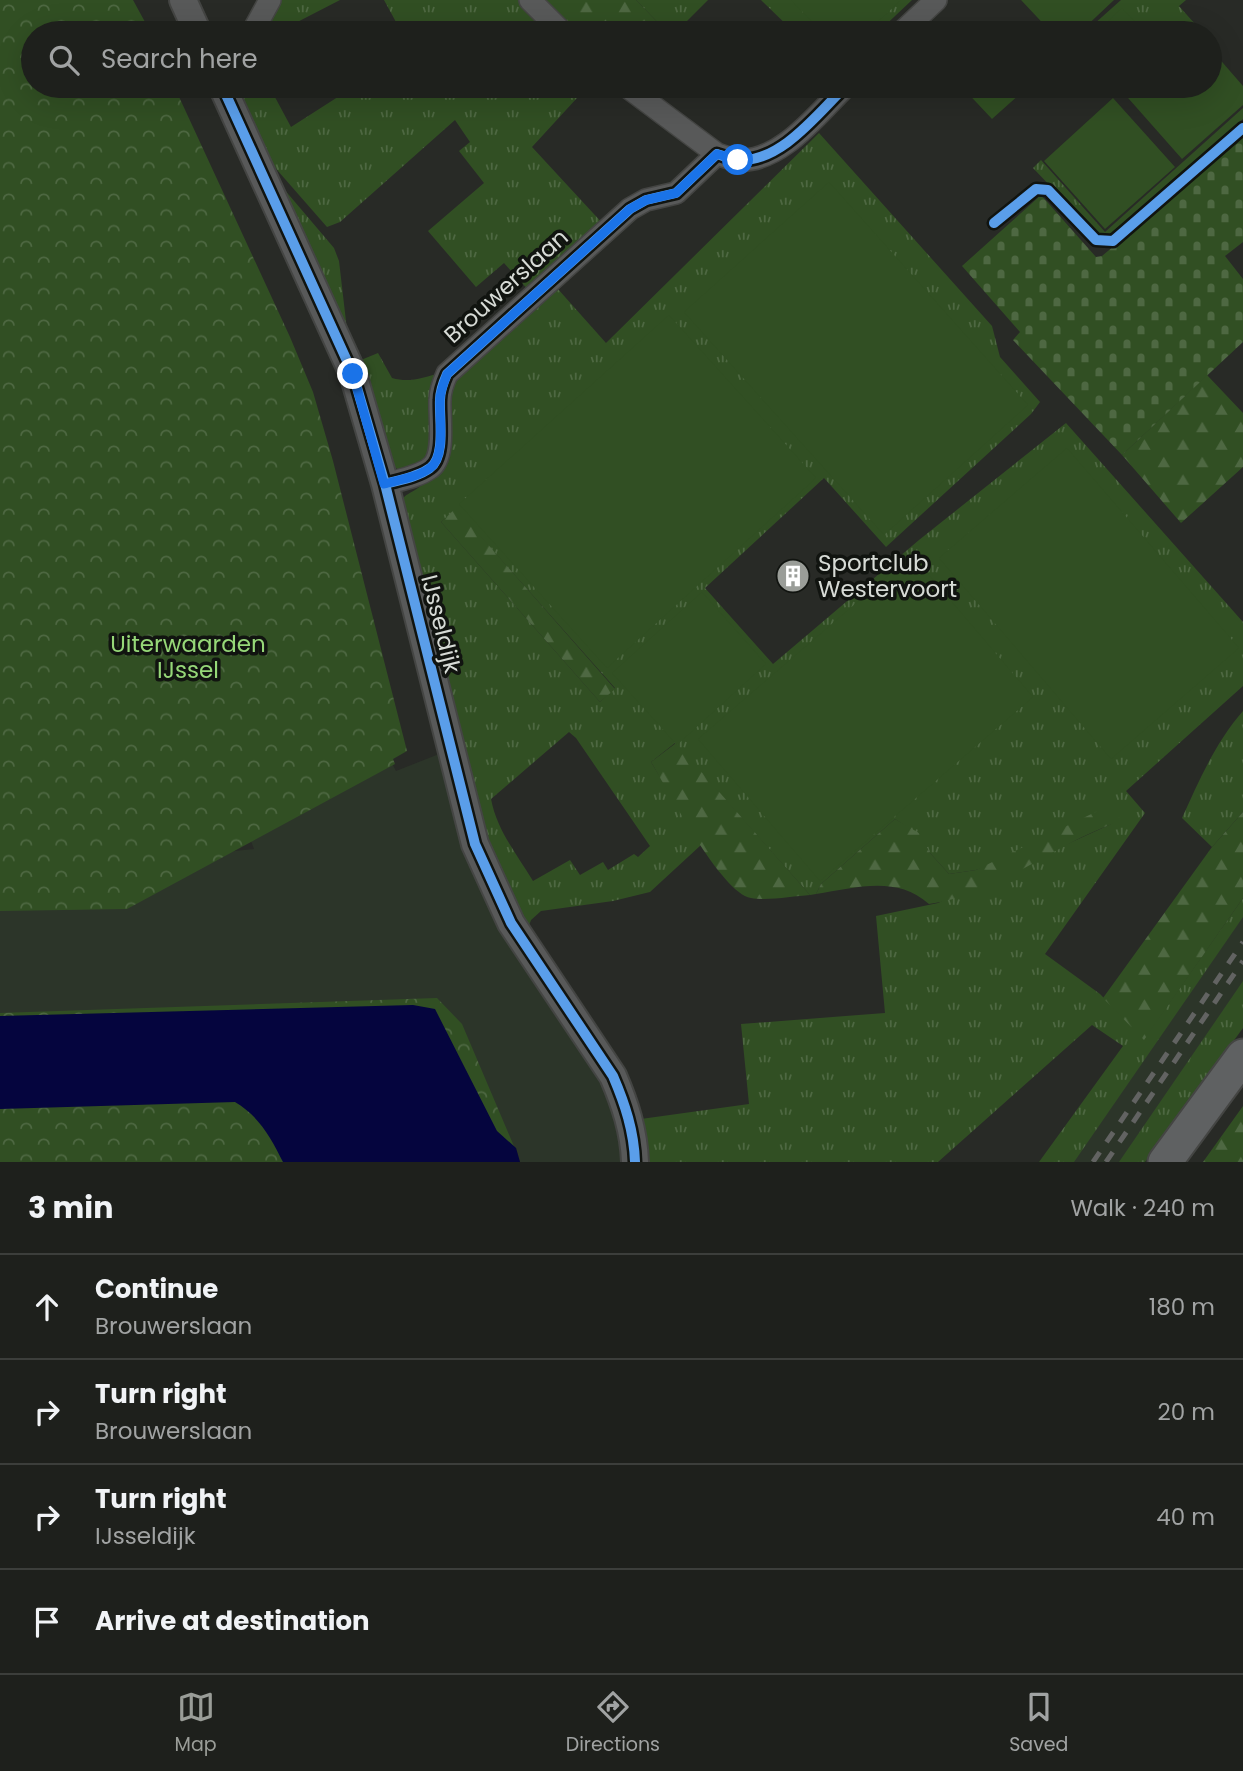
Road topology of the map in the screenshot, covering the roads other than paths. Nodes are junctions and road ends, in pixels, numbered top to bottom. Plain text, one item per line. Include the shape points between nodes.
1 (183, 0) edge
2 (270, 0) edge
3 (530, 0) edge
4 (936, 0) edge
5 (193, 21) edge
6 (259, 21) edge
7 (551, 21) edge
8 (914, 21) edge
9 (227, 98) edge
10 (642, 98) edge
11 (834, 98) edge
12 (717, 154) junction
13 (384, 484) junction
14 (1243, 1056) edge
15 (635, 1162) edge
16 (1165, 1162) edge

1 - 5 street
2 - 6 street
3 - 7 street
4 - 8 street
9 - 13 street, IJsseldijk via 353,374
10 - 12 street
11 - 12 street via 777,150 738,160
12 - 13 street, Brouwerslaan via 676,193 630,209 447,374 441,388 435,465
13 - 15 street, IJsseldijk via 475,844 511,923 613,1076 625,1103
14 - 16 main road

